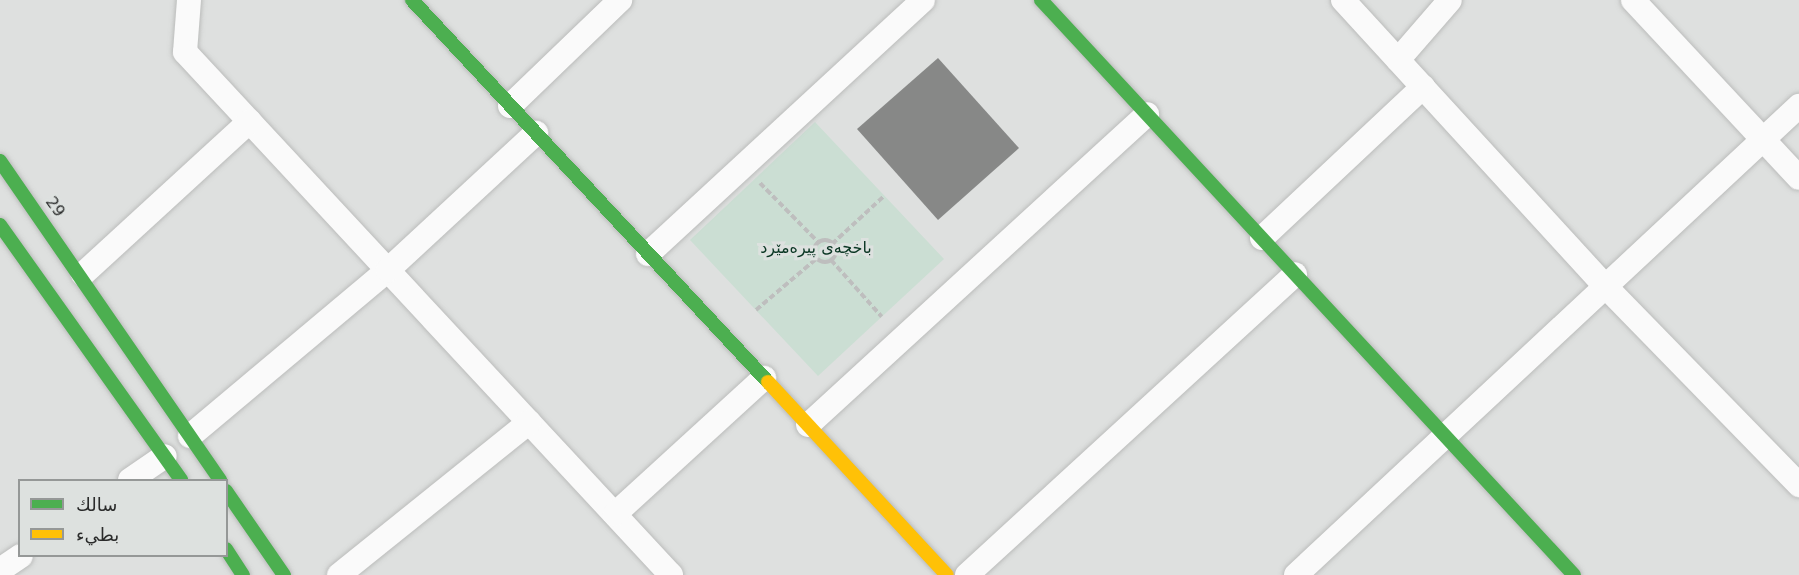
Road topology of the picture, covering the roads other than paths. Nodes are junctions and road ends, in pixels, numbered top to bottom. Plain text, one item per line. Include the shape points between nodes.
1 (189, 0) edge
2 (412, 0) edge
3 (620, 0) edge
4 (923, 0) edge
5 (1041, 0) edge
6 (1343, 0) edge
7 (1450, 0) edge
8 (1633, 0) edge
9 (1398, 60) junction
10 (1423, 87) junction
11 (510, 106) junction
12 (1799, 106) edge
13 (1147, 114) junction
14 (250, 121) junction
15 (536, 133) junction
16 (1764, 140) junction
17 (0, 161) edge
18 (1799, 178) edge
19 (27, 197) junction
20 (0, 216) edge
21 (0, 225) edge
22 (1262, 238) junction
23 (648, 254) junction
24 (388, 270) junction
25 (83, 273) junction
26 (1295, 274) junction
27 (1606, 287) junction
28 (764, 378) junction
29 (529, 422) junction
30 (808, 425) junction
31 (190, 436) junction
32 (1445, 436) junction
33 (165, 456) junction
34 (131, 479) edge
35 (180, 479) edge
36 (219, 479) edge
37 (1799, 485) edge
38 (228, 493) edge
39 (615, 514) junction
40 (228, 552) edge
41 (18, 557) edge
42 (0, 570) edge
43 (1297, 574) edge
44 (243, 575) edge
45 (284, 575) edge
46 (339, 575) edge
47 (671, 575) edge
48 (947, 575) edge
49 (967, 575) edge
50 (1574, 575) edge

1 - 14 street via 185,51
2 - 11 street
3 - 11 street
4 - 23 street
5 - 13 street
6 - 9 street
7 - 9 street
8 - 16 street
9 - 10 street
10 - 22 street
10 - 27 street
11 - 15 street
12 - 16 street
13 - 22 street
13 - 30 street
14 - 24 street
14 - 25 street
15 - 23 street
15 - 24 street
16 - 18 street
16 - 27 street
17 - 19 street, 29
19 - 20 street
19 - 25 street, 29
21 - 33 street
22 - 26 street
23 - 28 street
24 - 29 street
24 - 31 street
25 - 31 street, 29
26 - 32 street
26 - 49 street
27 - 32 street
27 - 37 street
28 - 30 street
28 - 39 street
29 - 39 street
29 - 46 street
30 - 48 street
31 - 36 street, 29
32 - 43 street
32 - 50 street
33 - 34 street
33 - 35 street
38 - 45 street
39 - 47 street
40 - 44 street
41 - 42 street

